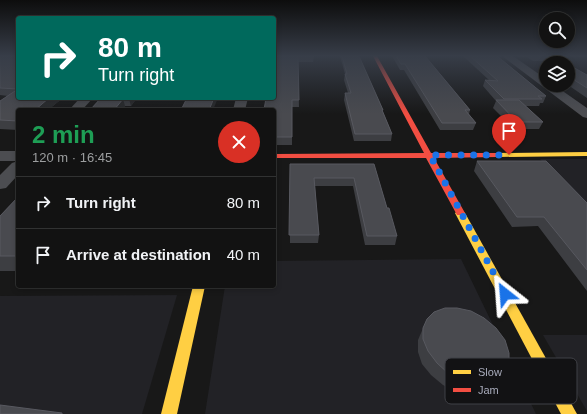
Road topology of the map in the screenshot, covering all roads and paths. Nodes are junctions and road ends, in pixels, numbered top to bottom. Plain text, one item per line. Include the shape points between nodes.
1 (386, 75) edge
2 (556, 92) edge
3 (85, 100) edge
4 (77, 108) edge
5 (587, 114) edge
6 (587, 154) edge
7 (430, 155) junction
8 (0, 156) edge
9 (16, 156) edge
10 (276, 156) edge
11 (16, 168) edge
12 (0, 184) edge
13 (199, 288) edge
14 (539, 358) edge
15 (564, 404) edge
16 (169, 414) edge
17 (569, 414) edge

1 - 7 street
2 - 5 street
3 - 4 street
6 - 7 street
7 - 10 street
7 - 14 street
8 - 9 street
11 - 12 street
13 - 16 street
15 - 17 street

